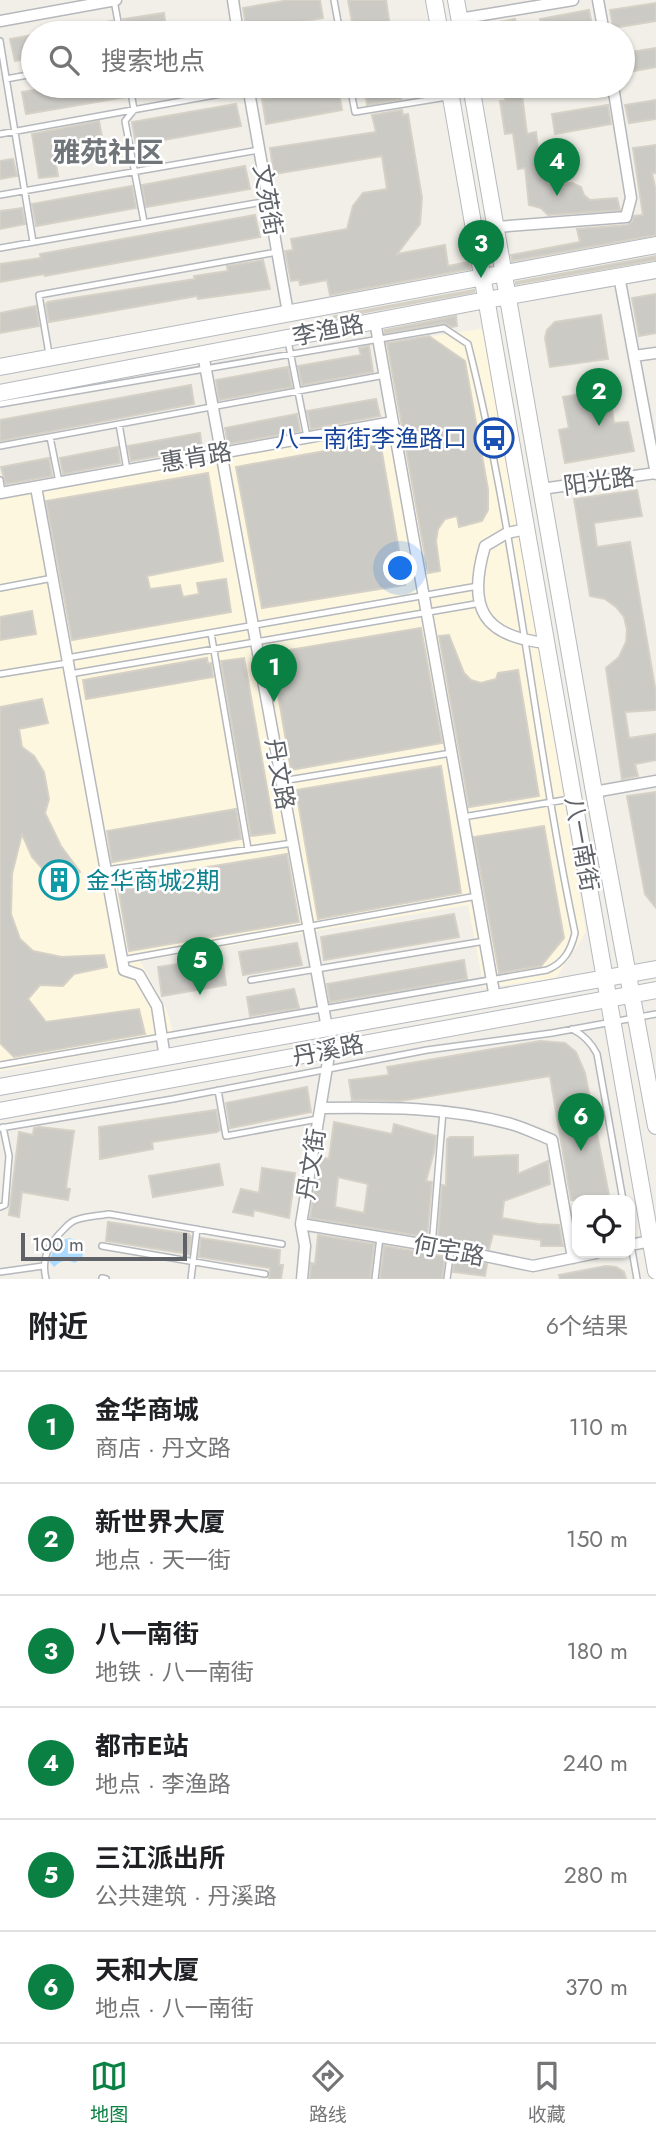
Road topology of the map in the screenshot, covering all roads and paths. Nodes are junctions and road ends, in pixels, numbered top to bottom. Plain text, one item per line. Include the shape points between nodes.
1 (115, 0) edge
2 (233, 0) edge
3 (334, 0) edge
4 (434, 0) edge
5 (456, 0) edge
6 (573, 0) edge
7 (598, 0) edge
8 (74, 4) edge
9 (0, 21) edge
10 (118, 21) edge
11 (236, 21) edge
12 (338, 21) edge
13 (438, 21) edge
14 (459, 21) edge
15 (482, 21) edge
16 (602, 21) edge
17 (0, 41) edge
18 (21, 76) edge
19 (6, 79) junction
20 (132, 98) edge
21 (196, 98) edge
22 (250, 98) edge
23 (352, 98) edge
24 (416, 98) edge
25 (450, 98) edge
26 (473, 98) edge
27 (615, 98) edge
28 (134, 110) junction
29 (15, 131) junction
30 (0, 134) edge
31 (259, 150) junction
32 (135, 172) junction
33 (25, 191) junction
34 (0, 195) edge
35 (268, 201) junction
36 (144, 222) junction
37 (496, 227) junction
38 (33, 242) junction
39 (656, 245) edge
40 (0, 248) edge
41 (277, 252) junction
42 (656, 270) edge
43 (504, 272) junction
44 (619, 276) junction
45 (481, 277) junction
46 (509, 296) junction
47 (486, 300) junction
48 (288, 313) junction
49 (375, 321) junction
50 (378, 339) junction
51 (289, 346) junction
52 (656, 353) edge
53 (634, 356) junction
54 (50, 358) junction
55 (204, 361) junction
56 (0, 367) edge
57 (384, 375) junction
58 (298, 391) junction
59 (0, 393) edge
60 (0, 404) edge
61 (213, 407) junction
62 (393, 422) junction
63 (119, 424) junction
64 (50, 437) junction
65 (307, 437) junction
66 (0, 446) edge
67 (221, 453) junction
68 (127, 470) junction
69 (656, 473) edge
70 (0, 480) edge
71 (59, 482) junction
72 (36, 487) junction
73 (541, 489) junction
74 (1, 493) edge
75 (527, 529) junction
76 (507, 533) junction
77 (53, 578) junction
78 (478, 586) junction
79 (0, 588) edge
80 (423, 596) junction
81 (481, 603) junction
82 (426, 613) junction
83 (253, 625) junction
84 (211, 633) junction
85 (525, 640) junction
86 (256, 642) junction
87 (547, 643) junction
88 (214, 649) junction
89 (68, 665) junction
90 (0, 674) edge
91 (451, 752) junction
92 (282, 781) junction
93 (656, 781) edge
94 (594, 792) junction
95 (574, 798) junction
96 (552, 802) junction
97 (463, 817) junction
98 (293, 843) junction
99 (248, 849) junction
100 (106, 870) junction
101 (477, 896) junction
102 (308, 927) junction
103 (485, 941) junction
104 (122, 960) junction
105 (316, 969) junction
106 (656, 969) edge
107 (628, 974) junction
108 (606, 978) junction
109 (251, 980) dead end
110 (492, 980) junction
111 (656, 990) edge
112 (632, 994) junction
113 (495, 998) junction
114 (609, 998) junction
115 (323, 1010) junction
116 (656, 1014) edge
117 (636, 1018) junction
118 (613, 1022) junction
119 (327, 1028) junction
120 (572, 1029) junction
121 (162, 1038) junction
122 (330, 1049) junction
123 (165, 1058) junction
124 (0, 1065) edge
125 (327, 1069) junction
126 (0, 1087) edge
127 (218, 1090) junction
128 (443, 1111) junction
129 (320, 1113) junction
130 (1, 1122) edge
131 (656, 1126) edge
132 (622, 1195) edge
133 (0, 1207) edge
134 (301, 1224) junction
135 (197, 1229) junction
136 (380, 1237) junction
137 (651, 1241) junction
138 (635, 1243) edge
139 (282, 1244) dead end
140 (102, 1246) dead end
141 (432, 1246) junction
142 (451, 1249) junction
143 (572, 1252) edge
144 (573, 1258) edge
145 (633, 1258) edge
146 (193, 1262) junction
147 (43, 1266) junction
148 (656, 1271) edge
149 (0, 1272) edge
150 (265, 1274) dead end
151 (46, 1279) edge
152 (191, 1279) edge
153 (302, 1279) edge
154 (375, 1279) edge
155 (447, 1279) edge
156 (637, 1279) edge

1 - 8 street
1 - 10 lane
2 - 11 street
3 - 12 lane
4 - 13 main road
5 - 14 main road
6 - 15 street
7 - 16 street
8 - 9 street
17 - 19 lane
18 - 19 lane
19 - 29 lane
20 - 28 lane
21 - 28 lane
22 - 31 street, 文苑街
23 - 24 lane via 355,111
25 - 45 main road, 八一南街
26 - 37 main road, 八一南街
27 - 37 street via 631,198 626,217
28 - 29 lane
28 - 32 lane via 125,121
29 - 30 lane
29 - 33 lane
31 - 32 lane
31 - 35 street, 文苑街
32 - 33 lane
32 - 36 lane
33 - 34 lane
33 - 38 lane
35 - 36 lane
35 - 41 street, 文苑街
36 - 38 lane
37 - 43 main road, 八一南街
38 - 40 lane
39 - 43 main road, 李渔路
41 - 48 street, 文苑街
41 - 54 lane via 39,295
42 - 44 main road, 李渔路
43 - 45 main road, 李渔路
43 - 46 main road, 八一南街
44 - 46 main road, 李渔路
44 - 53 street
45 - 47 main road, 八一南街
45 - 48 main road, 李渔路
46 - 47 main road, 李渔路
46 - 73 main road, 八一南街
47 - 49 main road, 李渔路
47 - 75 main road, 八一南街
48 - 54 main road, 李渔路
49 - 50 street
49 - 51 main road, 李渔路
50 - 51 lane
50 - 57 street
50 - 76 lane via 444,328 468,344
51 - 55 main road, 李渔路
51 - 58 lane
52 - 53 street
53 - 69 street
54 - 56 main road, 李渔路
55 - 59 main road, 李渔路
55 - 60 lane
55 - 61 street, 丹文路
57 - 58 lane
57 - 62 street
58 - 61 lane
58 - 65 lane
61 - 63 lane
61 - 67 street, 丹文路
62 - 65 street, 惠肯路
62 - 80 street
63 - 64 lane
63 - 68 lane
64 - 66 lane
64 - 71 lane
65 - 67 street, 惠肯路
67 - 68 street, 惠肯路
67 - 83 street, 丹文路
68 - 71 street, 惠肯路
69 - 73 street, 阳光路
70 - 74 lane
71 - 72 street, 惠肯路
72 - 74 street, 惠肯路
72 - 77 street
73 - 94 main road, 八一南街
75 - 76 street
75 - 87 main road, 八一南街
76 - 78 street via 485,546
76 - 85 lane
77 - 79 lane
77 - 89 street
78 - 80 lane
78 - 81 street
80 - 82 street
80 - 83 lane
81 - 82 lane
81 - 85 street via 488,622 504,634
82 - 86 lane
82 - 91 street
83 - 84 lane
83 - 86 street, 丹文路
84 - 88 lane
84 - 89 lane
85 - 87 street
85 - 96 lane
86 - 88 lane
86 - 92 street, 丹文路
87 - 95 main road, 八一南街
88 - 89 lane
88 - 99 lane
89 - 90 lane
89 - 100 street
91 - 92 lane
91 - 97 street
92 - 98 street, 丹文路
93 - 94 street
94 - 107 main road, 八一南街
95 - 96 lane
95 - 108 main road, 八一南街
96 - 97 lane
96 - 110 lane via 575,933 572,944 557,966
97 - 101 street
98 - 99 lane
98 - 102 street, 丹文路
99 - 100 lane
100 - 104 street
101 - 102 lane
101 - 103 street
102 - 104 lane
102 - 105 street, 丹文路
103 - 105 lane
103 - 110 street
104 - 121 street via 124,970 139,975 157,1006
105 - 109 lane
105 - 115 street, 丹文路
106 - 107 main road, 丹溪路
107 - 108 main road, 丹溪路
107 - 112 main road, 八一南街
108 - 113 main road, 丹溪路
108 - 114 main road, 八一南街
110 - 113 street
110 - 115 lane
111 - 112 main road, 丹溪路
112 - 114 main road, 丹溪路
112 - 117 main road, 八一南街
113 - 119 main road, 丹溪路
114 - 118 main road, 八一南街
114 - 122 main road, 丹溪路
115 - 119 street, 丹文路
115 - 121 lane
116 - 117 lane
117 - 118 lane
117 - 131 main road, 八一南街
118 - 120 lane
118 - 137 main road, 八一南街
119 - 123 main road, 丹溪路
120 - 125 lane
120 - 132 lane via 582,1034 597,1054
121 - 123 street
121 - 124 lane
122 - 125 street, 丹文街
122 - 130 main road, 丹溪路
123 - 126 main road, 丹溪路
125 - 127 lane
125 - 129 street, 丹文街
127 - 129 lane via 226,1136
127 - 130 lane
128 - 129 street via 383,1107
128 - 141 lane
128 - 143 street via 513,1124 552,1140
129 - 134 street, 丹文街
130 - 133 lane via 9,1156 5,1205
134 - 136 street, 何宅路
134 - 153 street, 丹文街 via 305,1246
135 - 139 lane
135 - 146 lane
135 - 147 lane via 109,1214 73,1220 46,1253
136 - 141 street, 何宅路
136 - 154 lane
137 - 138 street
137 - 148 main road, 八一南街
140 - 146 lane
141 - 142 street, 何宅路
142 - 144 street, 何宅路 via 533,1266
142 - 155 lane
145 - 156 lane
146 - 150 lane
146 - 152 lane
147 - 149 lane
147 - 151 lane

